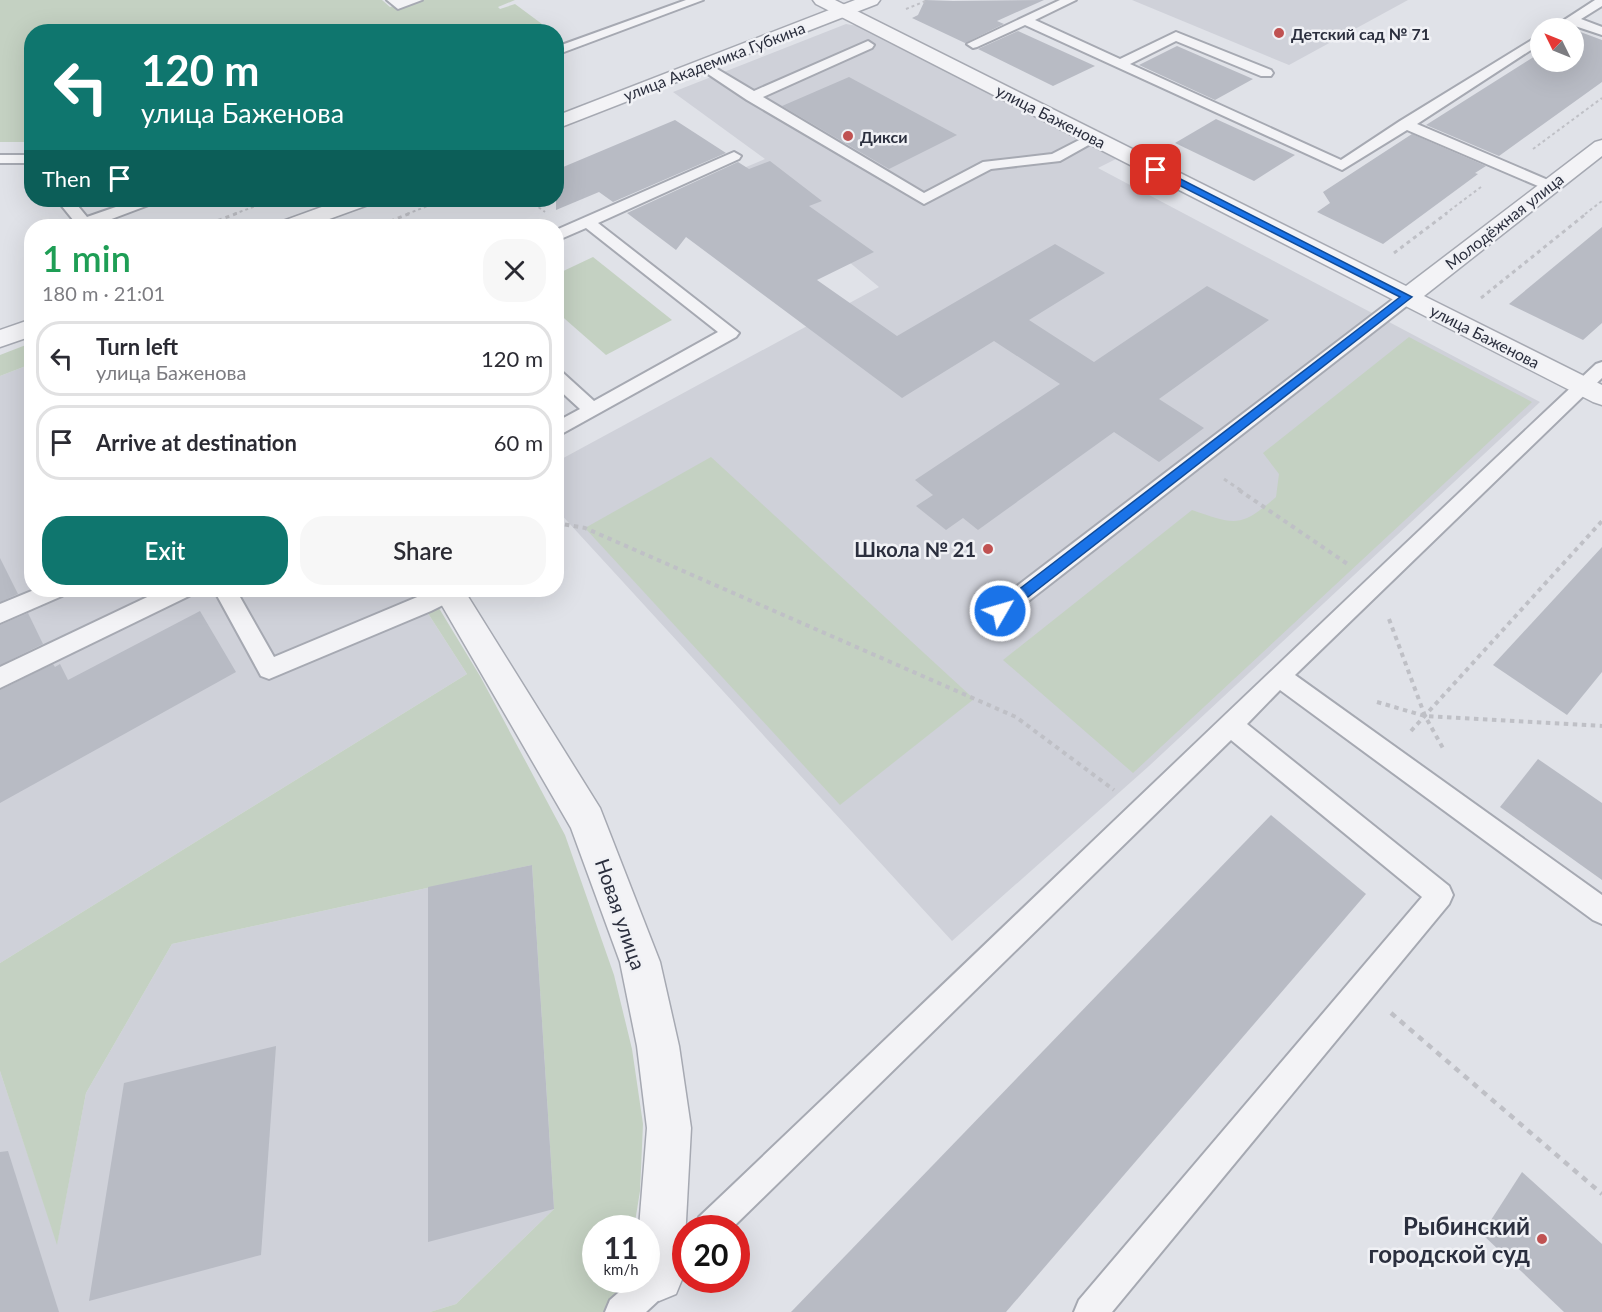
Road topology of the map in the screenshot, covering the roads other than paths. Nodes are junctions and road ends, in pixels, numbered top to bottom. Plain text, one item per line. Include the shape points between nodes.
1 (393, 0) edge
2 (416, 0) edge
3 (697, 0) edge
4 (822, 0) edge
5 (871, 0) edge
6 (1070, 0) edge
7 (1602, 1) edge
8 (843, 11) junction
9 (1574, 18) edge
10 (1024, 20) junction
11 (1584, 25) edge
12 (1602, 31) edge
13 (974, 44) dead end
14 (868, 45) dead end
15 (1530, 45) edge
16 (564, 48) edge
17 (1120, 64) junction
18 (702, 66) junction
19 (1266, 73) dead end
20 (752, 97) junction
21 (564, 120) edge
22 (1404, 124) junction
23 (1094, 138) junction
24 (1602, 146) edge
25 (734, 156) dead end
26 (0, 159) edge
27 (24, 159) edge
28 (1550, 186) junction
29 (71, 207) edge
30 (131, 207) edge
31 (341, 207) edge
32 (80, 219) edge
33 (100, 219) edge
34 (310, 219) edge
35 (588, 222) junction
36 (564, 232) edge
37 (1407, 297) junction
38 (24, 330) edge
39 (0, 339) edge
40 (1602, 368) edge
41 (564, 384) edge
42 (1592, 391) edge
43 (592, 410) junction
44 (564, 426) edge
45 (38, 597) edge
46 (166, 597) edge
47 (229, 597) edge
48 (438, 597) edge
49 (453, 597) edge
50 (1000, 611) dead end
51 (0, 614) edge
52 (1279, 676) junction
53 (0, 678) edge
54 (1232, 726) junction
55 (1602, 910) edge
56 (724, 1215) edge
57 (672, 1264) edge
58 (622, 1312) edge
59 (1091, 1312) edge

1 - 2 lane via 398,5
3 - 16 lane
4 - 8 street, улица Баженова
5 - 8 street, улица Академика Губкина
6 - 10 lane
7 - 9 lane
8 - 18 street, улица Академика Губкина
8 - 23 street, улица Баженова
10 - 13 lane
10 - 17 lane
11 - 12 lane
14 - 20 lane
15 - 22 lane
17 - 19 lane via 1176,36
17 - 22 lane via 1342,166
18 - 20 lane
18 - 21 street, улица Академика Губкина
20 - 23 lane via 924,199 988,165 1055,158
22 - 28 lane
23 - 37 street, улица Баженова
24 - 28 street, Молодёжная улица
25 - 35 lane
26 - 27 lane
28 - 37 street, Молодёжная улица
29 - 32 lane
30 - 33 lane
31 - 34 street
35 - 36 lane
35 - 43 lane via 730,333
37 - 42 street, улица Баженова
37 - 50 lane
38 - 39 street
40 - 42 lane
41 - 43 lane
42 - 52 lane
43 - 44 lane
45 - 51 lane
46 - 53 lane
47 - 48 lane via 269,669
49 - 57 street, Новая улица via 587,820 640,962 658,1046 669,1128
52 - 54 lane
52 - 55 lane
54 - 56 lane
54 - 59 lane via 1440,895
57 - 58 lane

